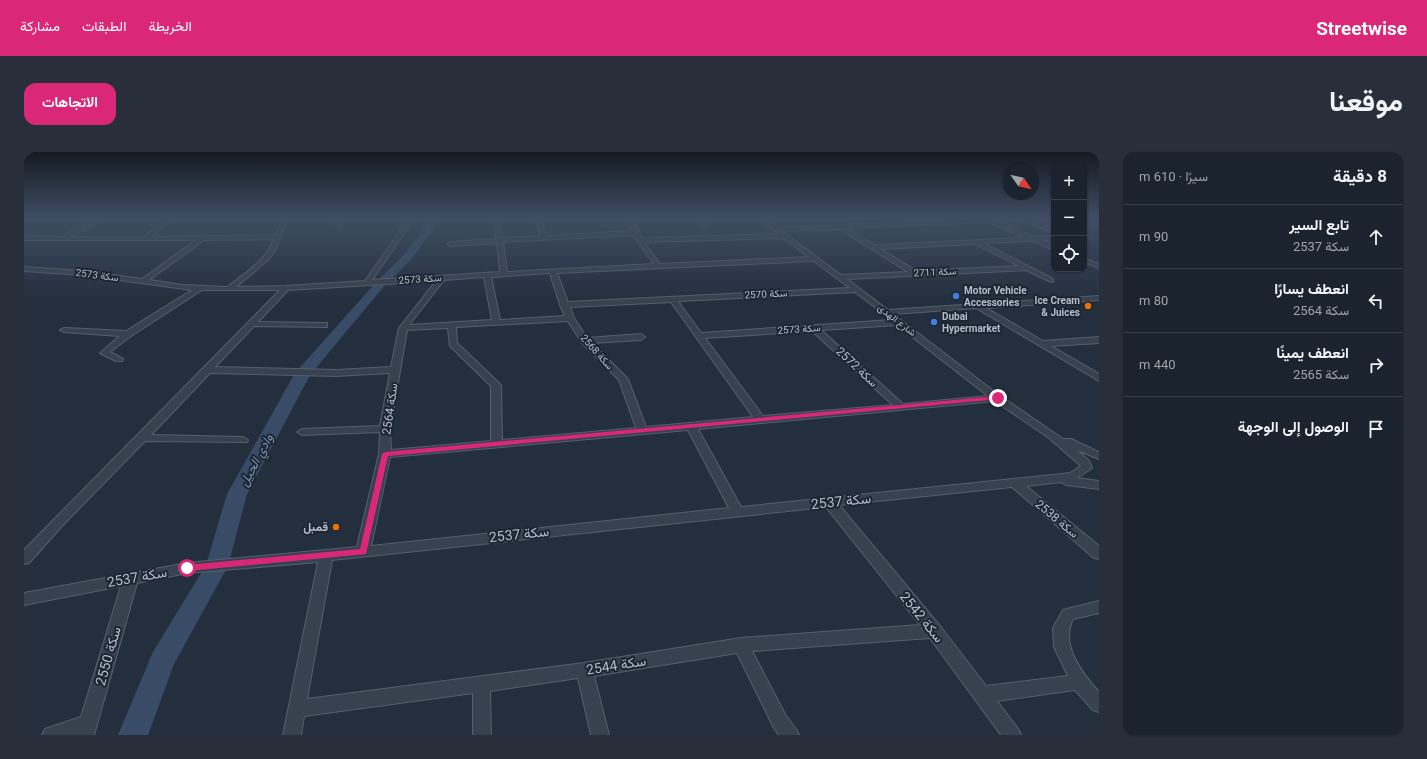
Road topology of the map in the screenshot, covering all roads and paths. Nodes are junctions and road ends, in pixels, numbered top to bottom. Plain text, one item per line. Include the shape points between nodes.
1 (192, 245) edge
2 (275, 245) edge
3 (393, 245) edge
4 (500, 245) edge
5 (645, 245) edge
6 (797, 245) edge
7 (871, 245) edge
8 (923, 245) edge
9 (982, 245) edge
10 (876, 248) junction
11 (1092, 257) dead end
12 (1087, 258) edge
13 (816, 259) junction
14 (1087, 260) edge
15 (658, 266) junction
16 (1099, 266) edge
17 (1028, 268) junction
18 (24, 269) edge
19 (553, 271) junction
20 (915, 273) junction
21 (504, 274) junction
22 (487, 275) junction
23 (841, 277) junction
24 (442, 278) junction
25 (1051, 280) dead end
26 (144, 281) junction
27 (367, 283) junction
28 (200, 288) junction
29 (286, 288) junction
30 (228, 289) junction
31 (858, 290) junction
32 (1099, 298) edge
33 (1086, 299) junction
34 (673, 300) junction
35 (564, 305) junction
36 (976, 305) junction
37 (1099, 305) edge
38 (887, 312) junction
39 (570, 318) junction
40 (496, 322) junction
41 (900, 322) junction
42 (251, 324) junction
43 (452, 324) junction
44 (324, 325) dead end
45 (403, 328) junction
46 (814, 328) junction
47 (64, 330) dead end
48 (128, 334) junction
49 (699, 336) junction
50 (641, 337) dead end
51 (1099, 340) edge
52 (585, 341) junction
53 (1041, 344) junction
54 (119, 359) dead end
55 (208, 370) junction
56 (395, 370) junction
57 (1099, 378) edge
58 (998, 398) junction
59 (900, 406) junction
60 (760, 420) junction
61 (1033, 422) junction
62 (692, 427) junction
63 (385, 429) junction
64 (642, 431) junction
65 (302, 432) dead end
66 (142, 438) junction
67 (243, 440) dead end
68 (497, 443) junction
69 (385, 454) junction
70 (1099, 458) edge
71 (1086, 466) junction
72 (1099, 481) edge
73 (1015, 483) junction
74 (1099, 484) edge
75 (829, 502) junction
76 (737, 512) junction
77 (363, 552) junction
78 (1099, 554) edge
79 (326, 556) junction
80 (24, 559) edge
81 (131, 578) junction
82 (24, 599) edge
83 (1099, 607) edge
84 (934, 631) junction
85 (742, 645) junction
86 (584, 670) junction
87 (1079, 682) junction
88 (481, 684) junction
89 (982, 695) junction
90 (1099, 704) edge
91 (298, 709) junction
92 (87, 730) edge
93 (51, 735) edge
94 (292, 735) edge
95 (482, 735) edge
96 (600, 735) edge
97 (790, 735) edge
98 (1012, 735) edge

1 - 26 street
2 - 30 street via 266,259
3 - 27 street
4 - 21 street
5 - 15 street
6 - 13 street, شارع الهدى
7 - 10 street
8 - 10 street
9 - 17 street
10 - 20 street
11 - 12 street
13 - 15 street, سكة 2573
13 - 23 street, شارع الهدى
14 - 16 street
15 - 19 street, سكة 2573
17 - 20 street, سكة 2711
17 - 25 street
18 - 26 street, سكة 2573 via 83,272
19 - 21 street, سكة 2573
19 - 35 street, سكة 2568
20 - 23 street, سكة 2711
21 - 22 street, سكة 2573
22 - 24 street, سكة 2573
22 - 40 street
23 - 31 street, شارع الهدى
24 - 27 street, سكة 2573
24 - 45 street, سكة 2564
26 - 28 street, سكة 2573
27 - 29 street, سكة 2573
28 - 30 street, سكة 2573
28 - 48 street
29 - 30 street, سكة 2573
29 - 42 street
31 - 34 street, سكة 2570
31 - 38 street, شارع الهدى
32 - 33 street
33 - 36 street
33 - 37 street
34 - 35 street, سكة 2570
34 - 49 street
35 - 39 street, سكة 2568
36 - 38 street
36 - 53 street
38 - 41 street, شارع الهدى
39 - 40 street
39 - 52 street, سكة 2568
40 - 43 street
41 - 46 street, سكة 2573
41 - 58 street, شارع الهدى
42 - 44 street
42 - 55 street
43 - 45 street
43 - 68 street via 453,344 496,385
45 - 56 street, سكة 2564
46 - 49 street, سكة 2573
46 - 59 street, سكة 2572
47 - 48 street
48 - 54 street via 104,353
49 - 60 street
50 - 52 street
51 - 53 street
52 - 64 street, سكة 2568 via 622,379
53 - 57 street
55 - 56 street via 336,373
55 - 66 street
56 - 63 street, سكة 2564
58 - 59 street
58 - 61 street, شارع الهدى
59 - 60 street
60 - 62 street
61 - 70 street, شارع الهدى
61 - 71 street, شارع الهدى via 1070,450
62 - 64 street
62 - 76 street
63 - 65 street
63 - 69 street, سكة 2564
64 - 68 street
66 - 67 street
66 - 80 street
68 - 69 street
69 - 77 street, سكة 2564
70 - 71 street, سكة 2537 via 1088,461
71 - 72 street, شارع الهدى via 1089,473
71 - 73 street, سكة 2537 via 1073,476
73 - 74 street, سكة 2537 via 1062,481
73 - 75 street, سكة 2537
73 - 78 street, سكة 2538
75 - 76 street, سكة 2537
75 - 84 street, سكة 2542
76 - 77 street, سكة 2537
77 - 79 street, سكة 2537
79 - 81 street, سكة 2537 via 187,568
79 - 91 street
81 - 82 street, سكة 2537
81 - 92 street, سكة 2550
83 - 87 street via 1068,614 1061,628 1062,647
84 - 85 street, سكة 2544
84 - 89 street, سكة 2542
85 - 86 street, سكة 2544
85 - 97 street via 780,722
86 - 88 street, سكة 2544
86 - 96 street
87 - 89 street
87 - 90 street
88 - 91 street, سكة 2544
88 - 95 street
89 - 98 street, سكة 2542
91 - 94 street
92 - 93 street

